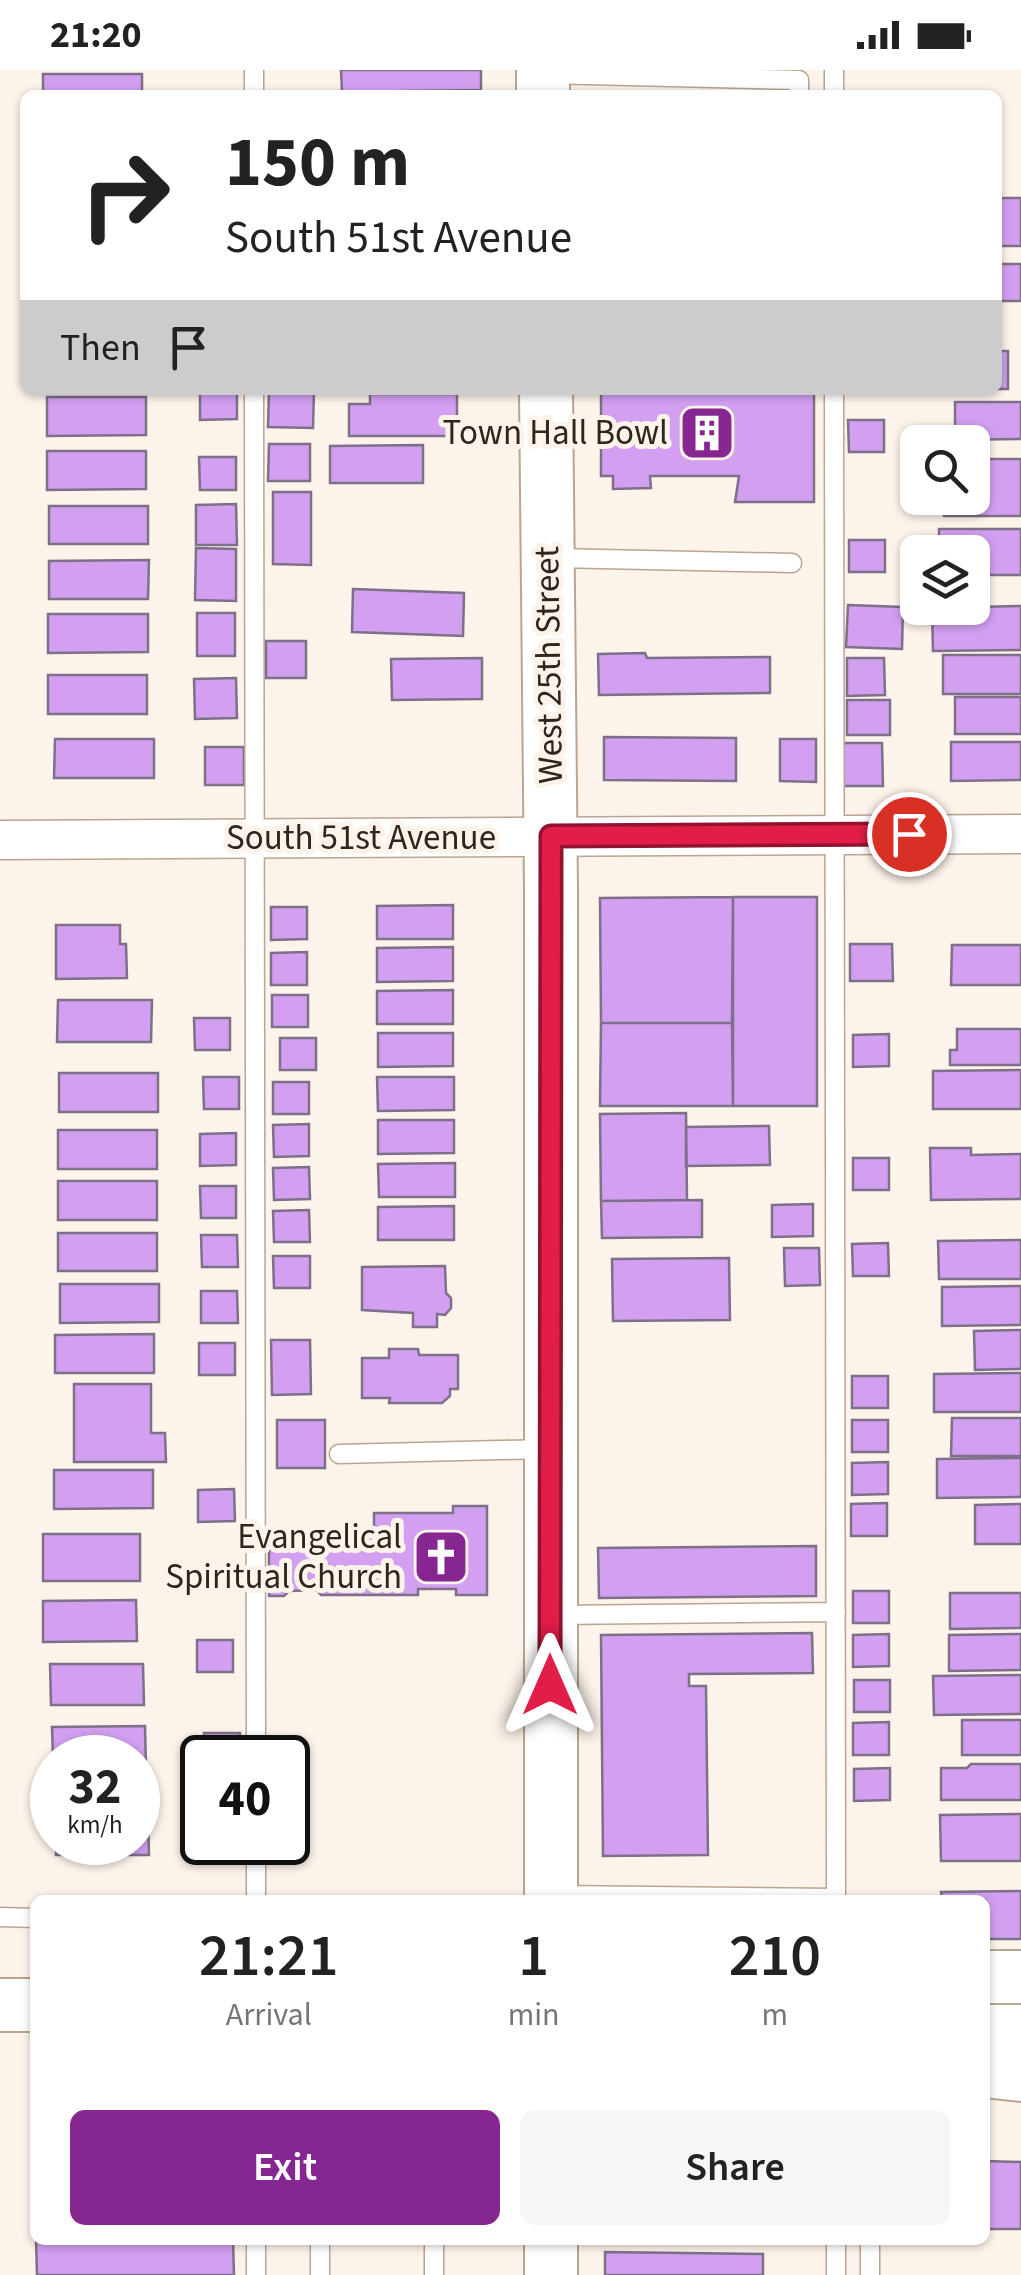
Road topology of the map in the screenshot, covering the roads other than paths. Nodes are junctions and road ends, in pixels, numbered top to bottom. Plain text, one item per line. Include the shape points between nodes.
1 (543, 80) edge
2 (799, 90) edge
3 (254, 395) edge
4 (546, 395) edge
5 (834, 395) edge
6 (548, 558) junction
7 (792, 563) dead end
8 (1021, 834) edge
9 (835, 835) junction
10 (551, 836) junction
11 (255, 838) junction
12 (0, 840) edge
13 (551, 1448) junction
14 (339, 1454) dead end
15 (836, 1612) junction
16 (550, 1614) junction
17 (256, 1735) edge
18 (256, 1865) edge
19 (256, 1895) edge
20 (550, 1895) edge
21 (836, 1895) edge
22 (0, 1918) edge
23 (30, 1918) edge
24 (990, 1976) edge
25 (1021, 1977) edge
26 (30, 2004) edge
27 (0, 2005) edge
28 (990, 2031) edge
29 (1021, 2031) edge
30 (990, 2072) edge
31 (1021, 2075) edge
32 (256, 2245) edge
33 (320, 2245) edge
34 (434, 2245) edge
35 (550, 2245) edge
36 (836, 2245) edge
37 (870, 2245) edge
38 (256, 2275) edge
39 (320, 2275) edge
40 (434, 2275) edge
41 (550, 2275) edge
42 (836, 2275) edge
43 (870, 2275) edge

1 - 2 lane via 800,80
3 - 11 lane
4 - 6 street, West 25th Street
5 - 9 lane
6 - 7 lane
6 - 10 street, West 25th Street
8 - 9 street, South 51st Avenue
9 - 10 street, South 51st Avenue
9 - 15 lane
10 - 11 street, South 51st Avenue
10 - 13 street, West 25th Street
11 - 12 street, South 51st Avenue
11 - 17 lane
13 - 14 lane
13 - 16 street, West 25th Street
15 - 16 lane
15 - 21 lane
16 - 20 street, West 25th Street
18 - 19 lane
22 - 23 lane
24 - 25 street
26 - 27 street
28 - 29 street
30 - 31 street
32 - 38 lane
33 - 39 lane
34 - 40 lane
35 - 41 street
36 - 42 lane
37 - 43 lane

